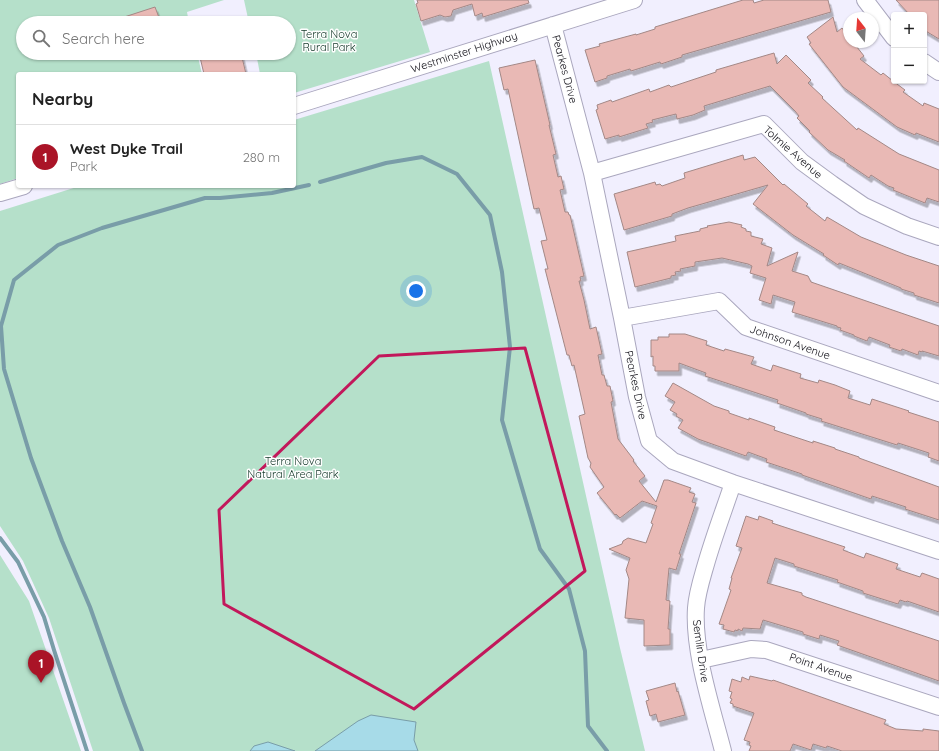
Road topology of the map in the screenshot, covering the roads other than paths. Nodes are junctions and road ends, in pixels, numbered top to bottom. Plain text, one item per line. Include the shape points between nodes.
1 (634, 0) edge
2 (865, 0) edge
3 (553, 24) junction
4 (891, 34) edge
5 (927, 64) edge
6 (939, 72) edge
7 (296, 105) edge
8 (592, 173) junction
9 (17, 188) edge
10 (0, 193) edge
11 (939, 237) edge
12 (622, 318) junction
13 (939, 393) edge
14 (733, 483) junction
15 (939, 551) edge
16 (701, 660) junction
17 (939, 708) edge
18 (723, 751) edge

1 - 3 street, Westminster Highway
2 - 4 street
3 - 7 street, Westminster Highway
3 - 8 street, Pearkes Drive
5 - 6 street
8 - 11 street, Tolmie Avenue via 764,124 802,162 864,206 907,226
8 - 12 street, Pearkes Drive
9 - 10 street
12 - 13 street, Johnson Avenue via 719,301 746,327
12 - 14 street, Pearkes Drive via 648,441 673,462
14 - 15 street, Pearkes Drive
14 - 16 street, Semlin Drive via 699,588 696,631
16 - 17 street, Point Avenue via 751,649 766,650
16 - 18 street, Semlin Drive

